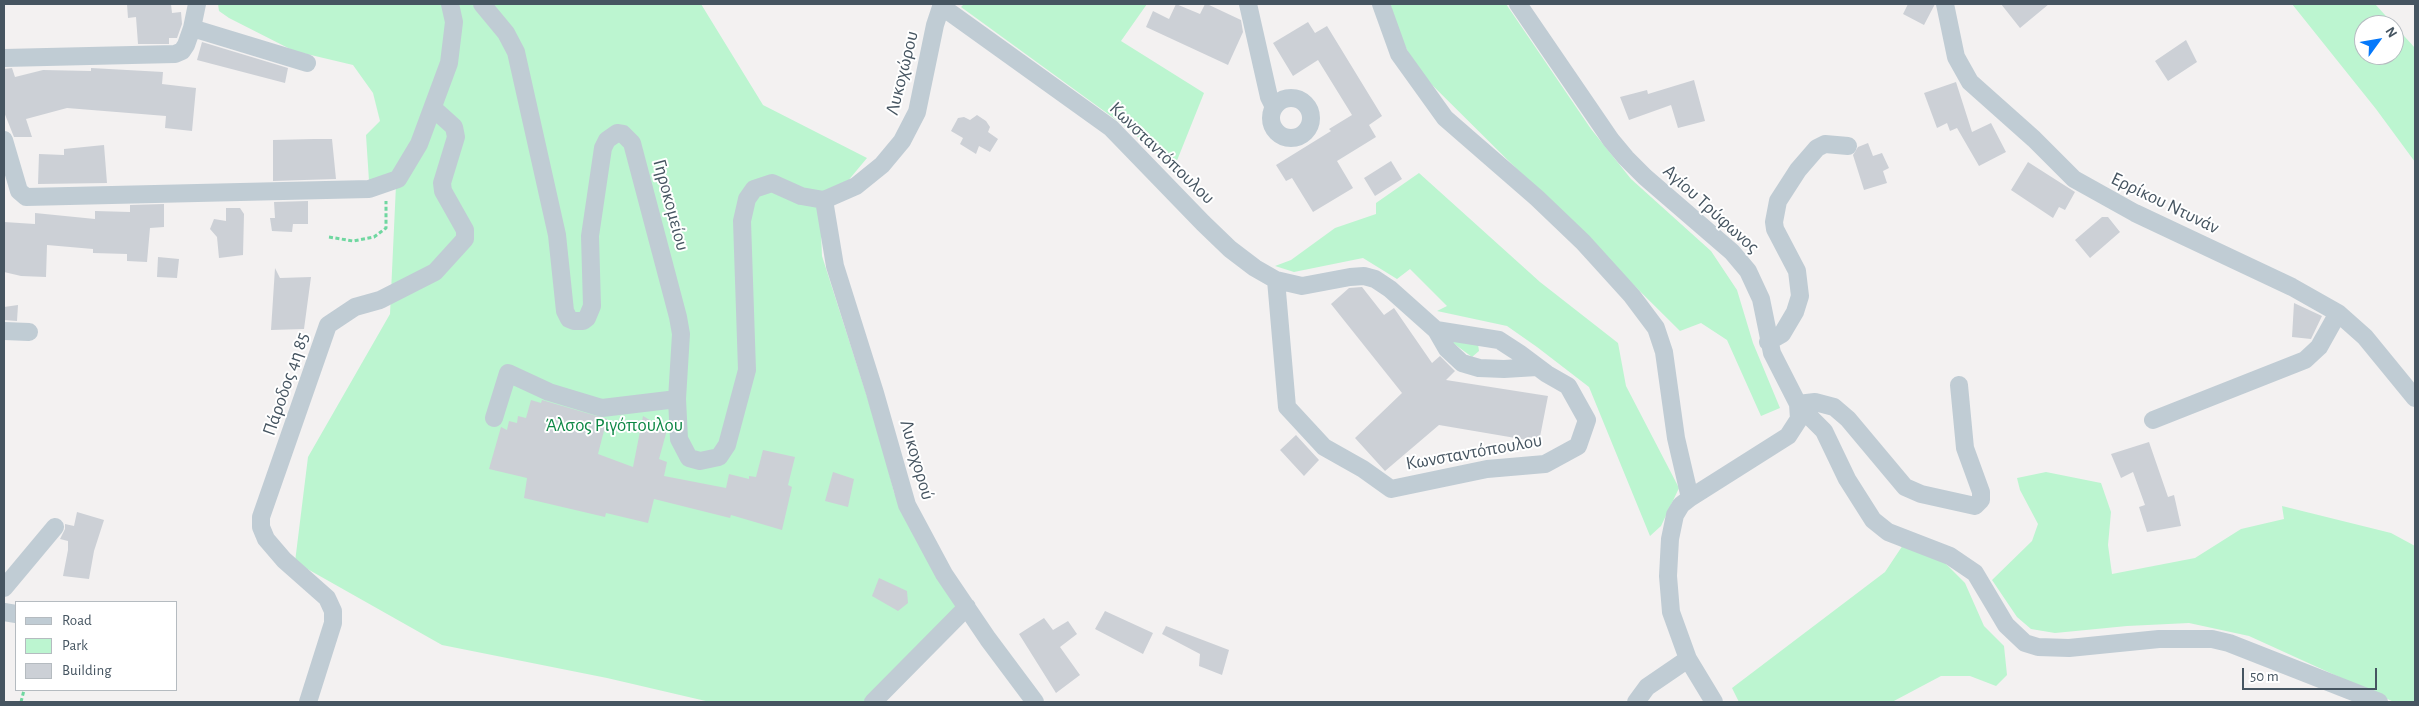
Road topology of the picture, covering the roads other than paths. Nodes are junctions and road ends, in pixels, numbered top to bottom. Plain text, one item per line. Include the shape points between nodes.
1 (197, 4) edge
2 (450, 4) edge
3 (482, 4) edge
4 (1248, 4) edge
5 (1381, 4) edge
6 (1518, 4) edge
7 (1945, 4) edge
8 (942, 5) edge
9 (192, 28) junction
10 (4, 58) edge
11 (307, 63) dead end
12 (1274, 107) dead end
13 (434, 109) junction
14 (4, 140) edge
15 (1848, 146) dead end
16 (824, 200) junction
17 (1276, 280) junction
18 (2338, 313) junction
19 (1436, 330) junction
20 (4, 332) edge
21 (28, 332) dead end
22 (1768, 342) junction
23 (1537, 367) junction
24 (1959, 385) dead end
25 (2415, 398) edge
26 (677, 399) junction
27 (1798, 407) junction
28 (494, 418) dead end
29 (2152, 420) dead end
30 (1690, 498) junction
31 (55, 527) dead end
32 (4, 588) edge
33 (967, 608) junction
34 (1688, 659) junction
35 (308, 702) edge
36 (873, 702) edge
37 (1035, 702) edge
38 (1636, 702) edge
39 (1714, 702) edge
40 (2379, 702) edge

1 - 9 street
2 - 13 street via 454,22 449,63
3 - 26 street, Γηροκομείου via 506,33 516,52 558,234 565,311 574,321 587,318 592,306 590,236 603,148 607,140 617,133 632,143 681,334
4 - 12 street
5 - 30 street via 1400,54 1445,118 1582,242 1632,296 1656,328 1664,352 1676,438
6 - 22 street, Αγίου Τρύφωνος via 1621,152 1645,177 1732,252 1748,271 1761,299
7 - 18 street, Ερρίκου Ντυνάν via 1956,57 1970,82 2074,179 2135,213 2292,287
8 - 16 street, Λυκοχώρου via 917,112 902,141 868,178
8 - 17 street, Κωνσταντόπουλου via 1106,124 1230,249
9 - 10 street via 184,48 170,55
9 - 11 street
13 - 14 street via 419,144 398,179 369,189 26,197 20,191
13 - 35 street, Πάροδος 4η 85 via 454,127 456,138 442,182 443,191 465,230 465,239 435,272 380,300 355,307 328,325 261,517 266,539 284,560 327,598 334,611
15 - 22 street via 1825,144 1817,148 1778,201 1775,229 1797,271 1800,296 1782,334
16 - 26 street, Γηροκομείου via 801,196 772,183 754,189 747,199 742,221 747,370 727,445 719,457 700,462 685,453 679,439
16 - 33 street, Λυκοχορού via 835,266 884,420 906,505 935,559
17 - 19 street, Κωνσταντόπουλου via 1308,286 1350,277 1369,277 1390,289
17 - 23 street, Κωνσταντόπουλου via 1288,407 1324,447 1391,489 1487,468 1545,464 1578,446 1587,420 1568,386
18 - 25 street, Ερρίκου Ντυνάν via 2365,337
18 - 29 street via 2319,347 2305,360
19 - 23 street, Κωνσταντόπουλου via 1499,340
19 - 23 street via 1447,349 1462,363 1496,369
20 - 21 street
22 - 27 street, Αγίου Τρύφωνος
24 - 27 street via 1965,448 1982,492 1975,506 1921,494 1905,487 1848,418 1834,407 1815,402
26 - 28 street via 602,408 549,392 508,373
27 - 30 street via 1797,424 1784,439
27 - 40 street via 1824,431 1847,479 1873,520 1888,532 1950,556 1975,573 2006,625 2025,643 2069,648 2159,638 2212,639
30 - 34 street via 1679,508 1674,520 1668,581 1670,612
31 - 32 street
33 - 36 street
33 - 37 street, Λυκοχορού
34 - 38 street via 1647,687
34 - 39 street

